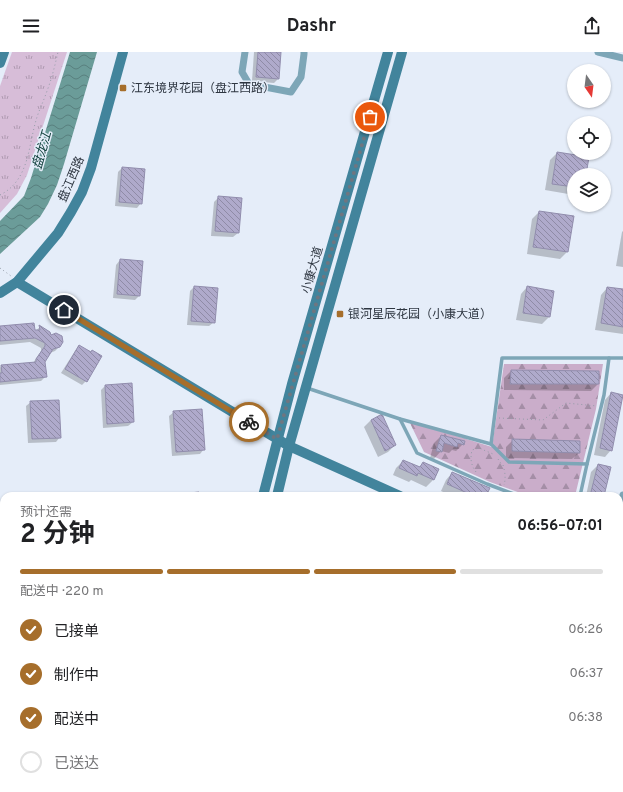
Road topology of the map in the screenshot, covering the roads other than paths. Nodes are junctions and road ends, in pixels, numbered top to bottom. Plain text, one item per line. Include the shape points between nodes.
1 (4, 52) edge
2 (123, 52) edge
3 (245, 52) edge
4 (304, 52) edge
5 (388, 52) edge
6 (402, 52) edge
7 (598, 52) edge
8 (623, 58) edge
9 (0, 63) edge
10 (18, 282) junction
11 (0, 293) edge
12 (609, 358) junction
13 (623, 358) edge
14 (306, 388) junction
15 (400, 419) junction
16 (277, 439) junction
17 (491, 444) junction
18 (289, 446) junction
19 (587, 464) junction
20 (264, 492) edge
21 (278, 492) edge
22 (391, 492) edge
23 (508, 492) edge
24 (581, 492) edge

1 - 9 main road
2 - 10 main road, 盘江西路 via 82,192 58,233
3 - 4 street via 242,72 249,84 291,92 301,77
5 - 16 main road, 小康大道
6 - 14 main road
7 - 8 street
10 - 11 main road, 盘江西路
10 - 16 main road
12 - 13 lane
12 - 17 lane via 502,358
12 - 19 lane
14 - 15 lane
14 - 18 main road
15 - 17 lane
15 - 23 lane via 416,453
16 - 18 main road
16 - 20 main road, 小康大道
17 - 19 lane via 509,462
18 - 21 main road
18 - 22 main road
19 - 24 lane

